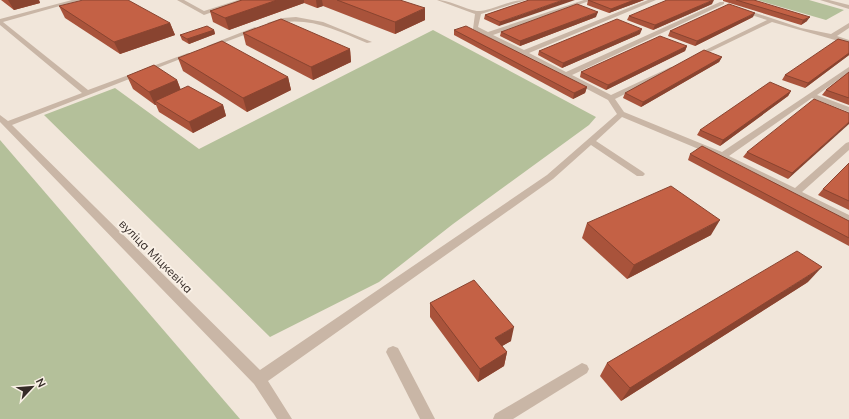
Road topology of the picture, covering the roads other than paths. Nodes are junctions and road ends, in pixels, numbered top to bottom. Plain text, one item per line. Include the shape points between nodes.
1 (78, 0) edge
2 (180, 0) edge
3 (243, 0) edge
4 (440, 0) edge
5 (523, 0) edge
6 (589, 0) edge
7 (653, 0) edge
8 (711, 0) edge
9 (823, 0) edge
10 (722, 4) junction
11 (729, 6) edge
12 (849, 7) edge
13 (736, 8) edge
14 (478, 14) junction
15 (772, 20) junction
16 (0, 21) edge
17 (849, 25) edge
18 (487, 35) junction
19 (832, 36) junction
20 (370, 42) dead end
21 (849, 42) edge
22 (205, 48) edge
23 (198, 51) edge
24 (523, 53) junction
25 (688, 61) edge
26 (681, 64) edge
27 (849, 69) edge
28 (566, 75) junction
29 (87, 93) junction
30 (811, 95) junction
31 (611, 98) junction
32 (849, 110) edge
33 (621, 114) junction
34 (4, 120) edge
35 (590, 141) junction
36 (849, 146) edge
37 (723, 156) junction
38 (640, 174) dead end
39 (796, 192) junction
40 (849, 219) edge
41 (394, 352) dead end
42 (582, 369) dead end
43 (259, 379) junction
44 (285, 419) edge
45 (428, 419) edge
46 (500, 419) edge

1 - 16 street
2 - 3 street via 204,13
4 - 14 street
5 - 14 street
6 - 18 street
7 - 24 street
8 - 10 street
9 - 12 street
10 - 11 street
10 - 28 street
13 - 15 street
14 - 18 street via 476,28
15 - 19 street
15 - 25 street
16 - 29 street
17 - 19 street
18 - 24 street
19 - 21 street
20 - 22 street via 312,19 277,20
23 - 29 street
24 - 28 street
26 - 31 street
27 - 30 street
28 - 31 street
29 - 34 street
30 - 32 street
30 - 37 street
31 - 33 street
33 - 35 street
33 - 37 street
34 - 43 street, вуліца Міцкевіча
35 - 38 street
35 - 43 street via 550,177
36 - 39 street
37 - 39 street
39 - 40 street
41 - 45 street
42 - 46 street
43 - 44 street, вуліца Міцкевіча

